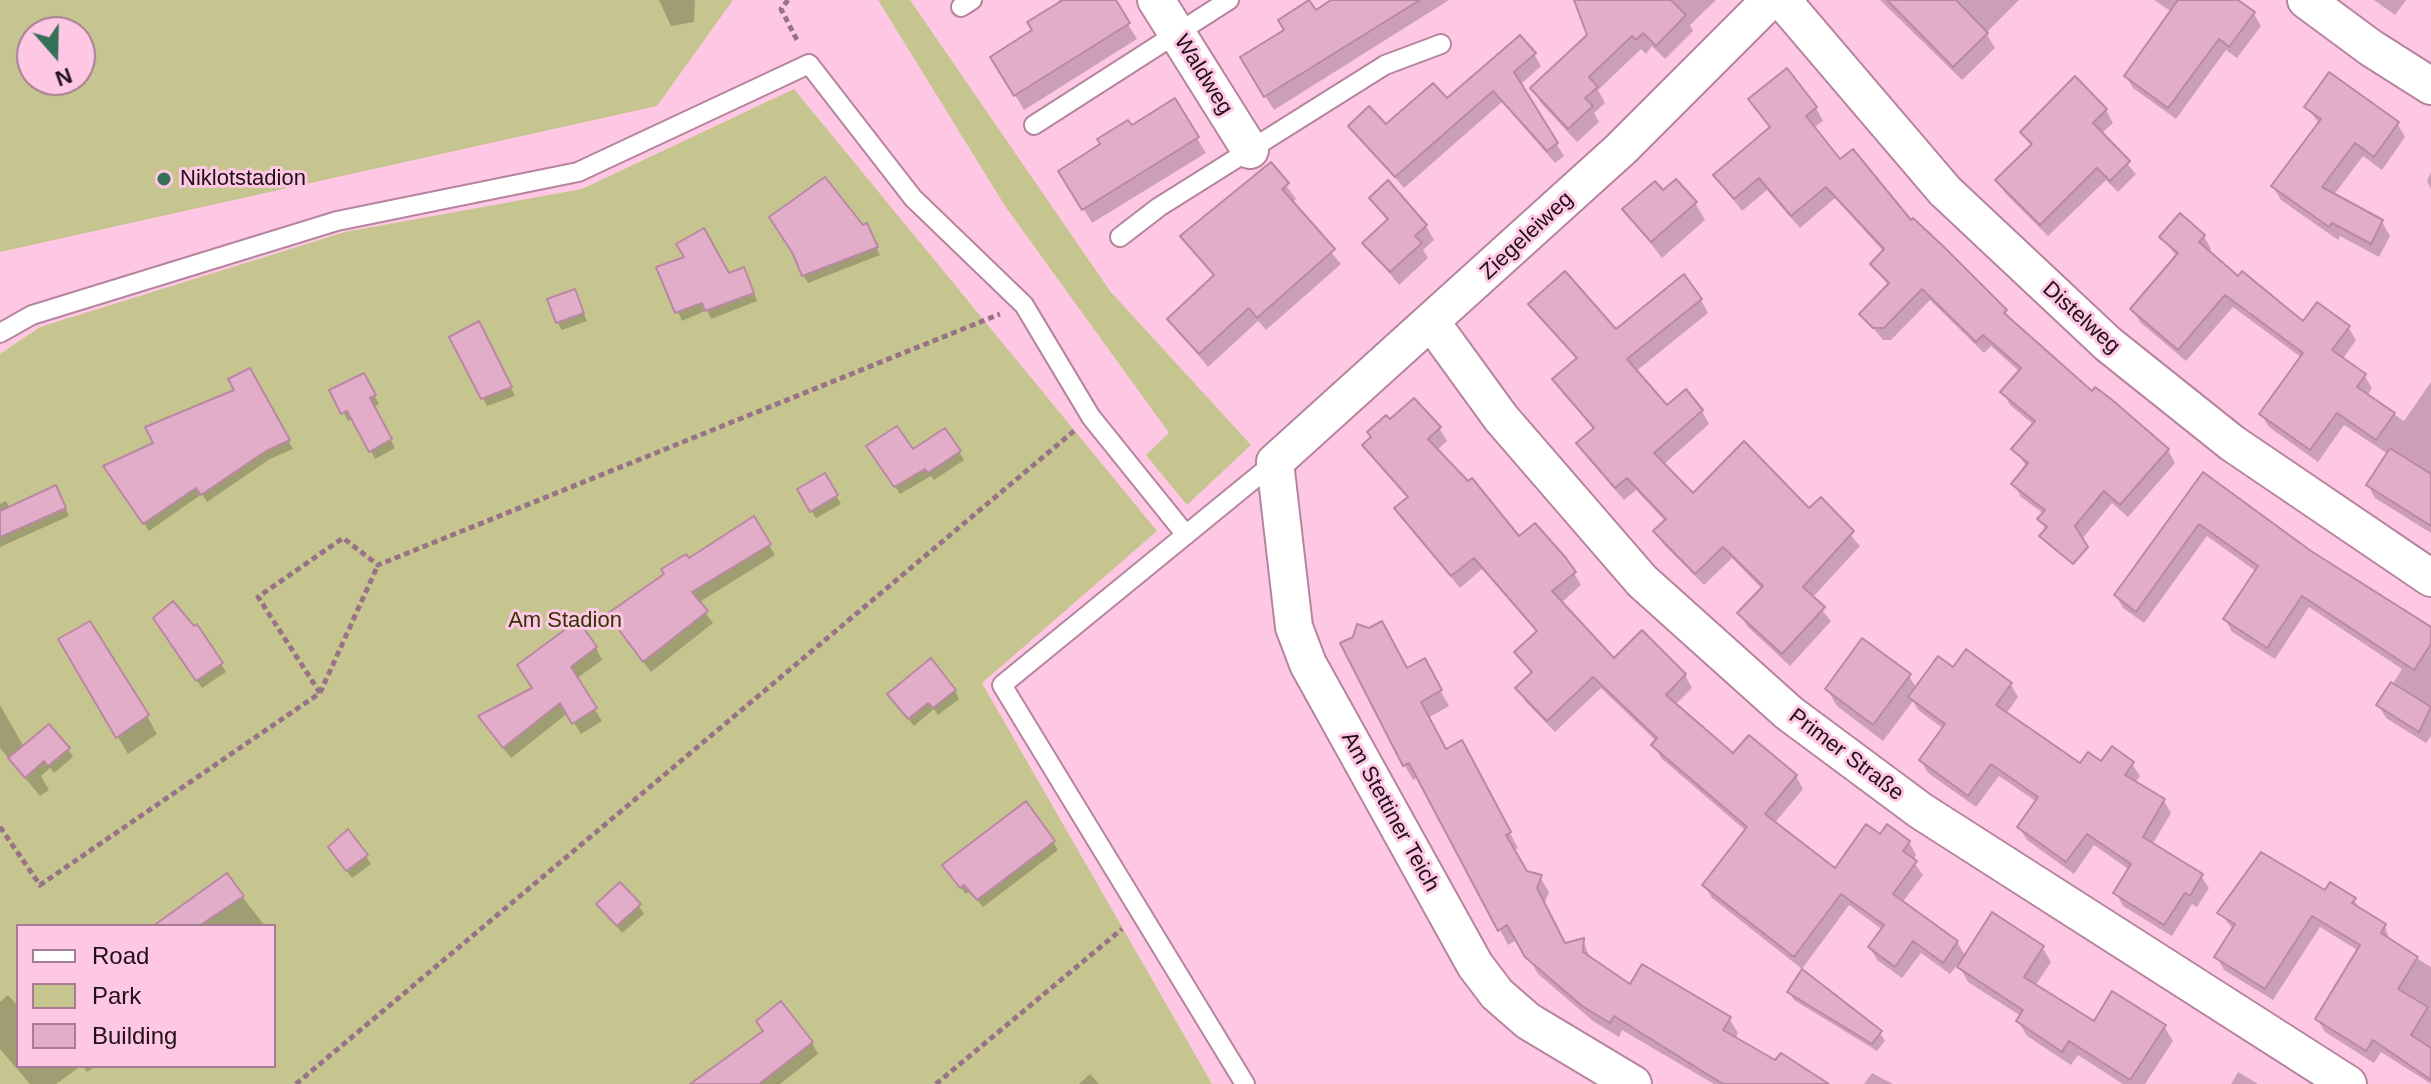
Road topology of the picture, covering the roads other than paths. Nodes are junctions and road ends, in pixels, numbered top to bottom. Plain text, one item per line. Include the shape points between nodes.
1 (1156, 0) edge
2 (1229, 0) edge
3 (1770, 0) edge
4 (1782, 0) edge
5 (2306, 0) edge
6 (1177, 33) junction
7 (1441, 44) dead end
8 (2431, 86) edge
9 (1034, 125) dead end
10 (1250, 150) junction
11 (1120, 237) dead end
12 (1432, 323) junction
13 (0, 333) edge
14 (1275, 462) junction
15 (1186, 535) junction
16 (2431, 578) edge
17 (1245, 1084) edge
18 (1633, 1084) edge
19 (2348, 1084) edge

1 - 6 street, Waldweg
2 - 6 lane
3 - 12 street, Ziegeleiweg via 1621,149
4 - 16 street, Distelweg via 1945,191 2108,344 2232,443
5 - 8 street
6 - 9 lane
6 - 10 street, Waldweg
7 - 10 lane via 1385,65
10 - 11 lane
12 - 14 street, Ziegeleiweg
12 - 19 street, Primer Straße via 1501,418 1642,581 1789,713 1921,811
13 - 15 lane via 32,315 337,221 578,172 809,64 913,198 1024,305 1091,417
14 - 15 lane
14 - 18 street, Am Stettiner Teich via 1294,627 1308,664 1475,965 1528,1021
15 - 17 lane via 1002,685

